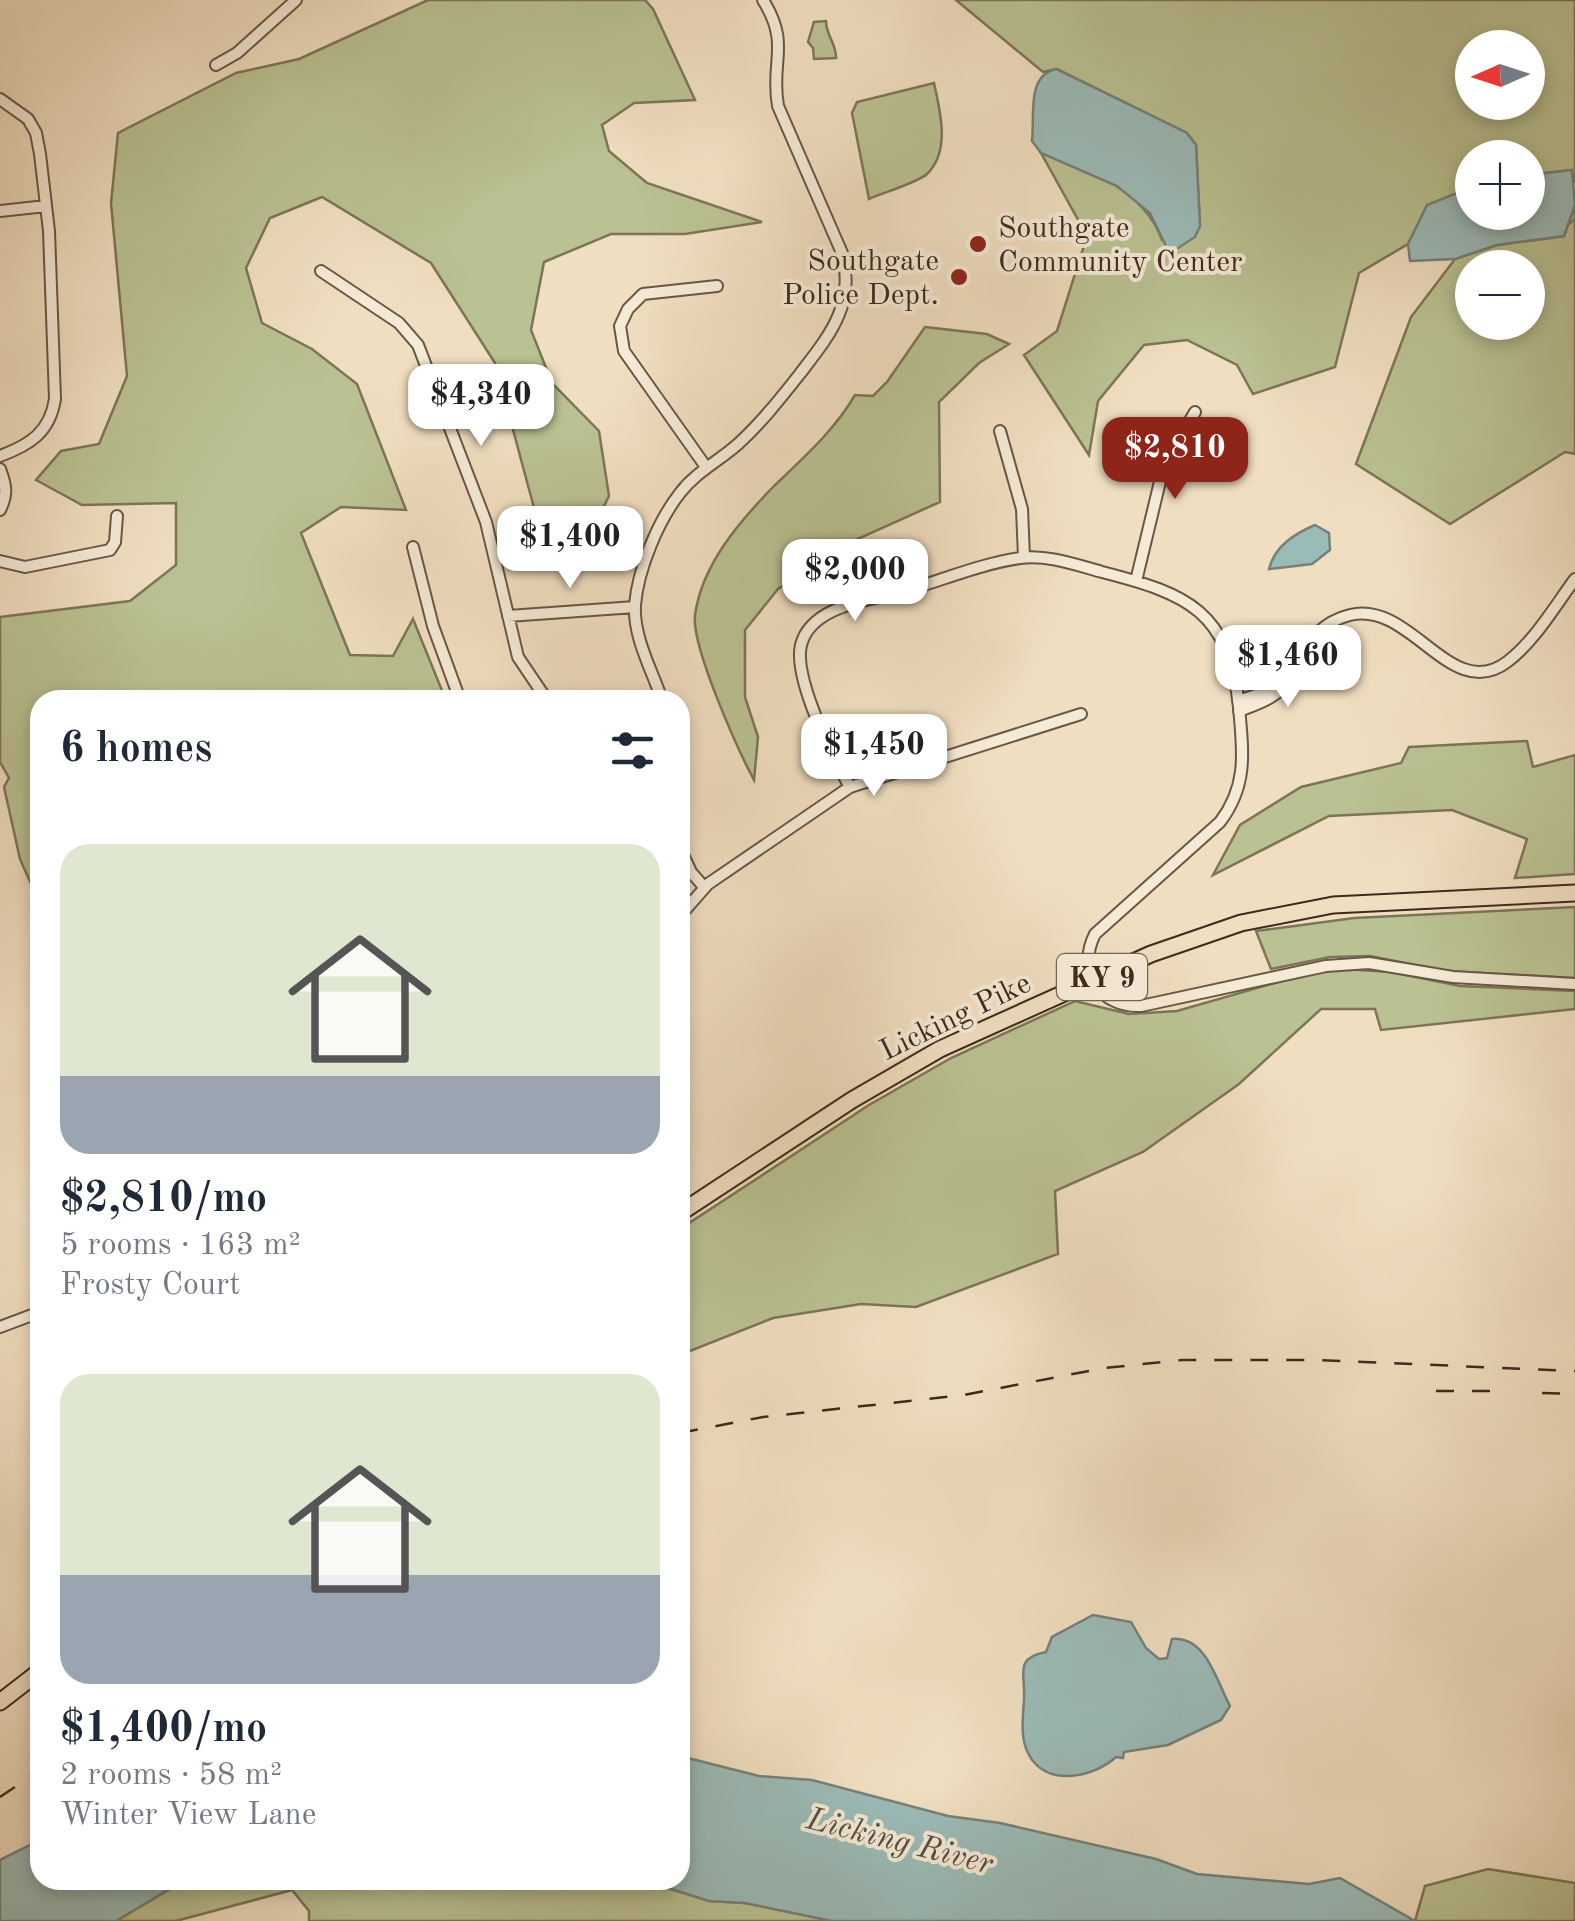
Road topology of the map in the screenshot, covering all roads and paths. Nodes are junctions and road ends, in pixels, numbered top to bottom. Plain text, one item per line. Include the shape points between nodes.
1 (296, 0) edge
2 (763, 0) edge
3 (216, 65) dead end
4 (0, 99) edge
5 (46, 206) junction
6 (0, 211) edge
7 (321, 270) dead end
8 (717, 286) dead end
9 (1195, 412) dead end
10 (1000, 430) dead end
11 (0, 456) edge
12 (706, 466) junction
13 (0, 469) edge
14 (0, 510) edge
15 (117, 516) dead end
16 (413, 547) dead end
17 (1024, 557) junction
18 (0, 561) edge
19 (1575, 579) edge
20 (1136, 581) junction
21 (635, 607) junction
22 (508, 616) junction
23 (456, 690) edge
24 (540, 690) edge
25 (658, 690) edge
26 (1238, 706) junction
27 (1080, 714) dead end
28 (850, 787) junction
29 (690, 868) edge
30 (704, 886) junction
31 (1575, 894) edge
32 (690, 904) edge
33 (1094, 981) junction
34 (1575, 984) edge
35 (690, 1206) edge
36 (30, 1316) edge
37 (0, 1327) edge
38 (30, 1678) edge
39 (0, 1702) edge

1 - 3 street
2 - 12 street via 781,42 778,106 846,264 845,302 828,339 764,419
4 - 5 street via 34,129
5 - 6 street
5 - 11 street via 54,404 42,433
7 - 22 street via 418,345 486,522
8 - 12 street via 643,294 620,326 624,351
9 - 20 street via 1164,465
10 - 17 street via 1022,509
12 - 21 street via 669,510
13 - 14 street via 6,486
15 - 18 street via 110,550 26,568
16 - 23 street
17 - 20 street
17 - 28 street via 847,606 809,628 800,666
19 - 26 street via 1496,669 1463,671 1397,622 1362,614 1333,620 1315,634 1278,694
20 - 26 street via 1173,593 1204,616 1225,646
21 - 22 street
21 - 25 street
22 - 24 street via 518,657
26 - 33 street via 1244,770 1232,806 1095,934 1087,955
27 - 28 street
28 - 30 street
29 - 30 street
30 - 32 street
31 - 33 main road, Licking Pike / KY 9 via 1284,912 1151,954
33 - 34 street via 1110,1002 1124,1007 1369,962 1453,977
33 - 35 main road, Licking Pike / KY 9 via 940,1049
36 - 37 street
38 - 39 main road

